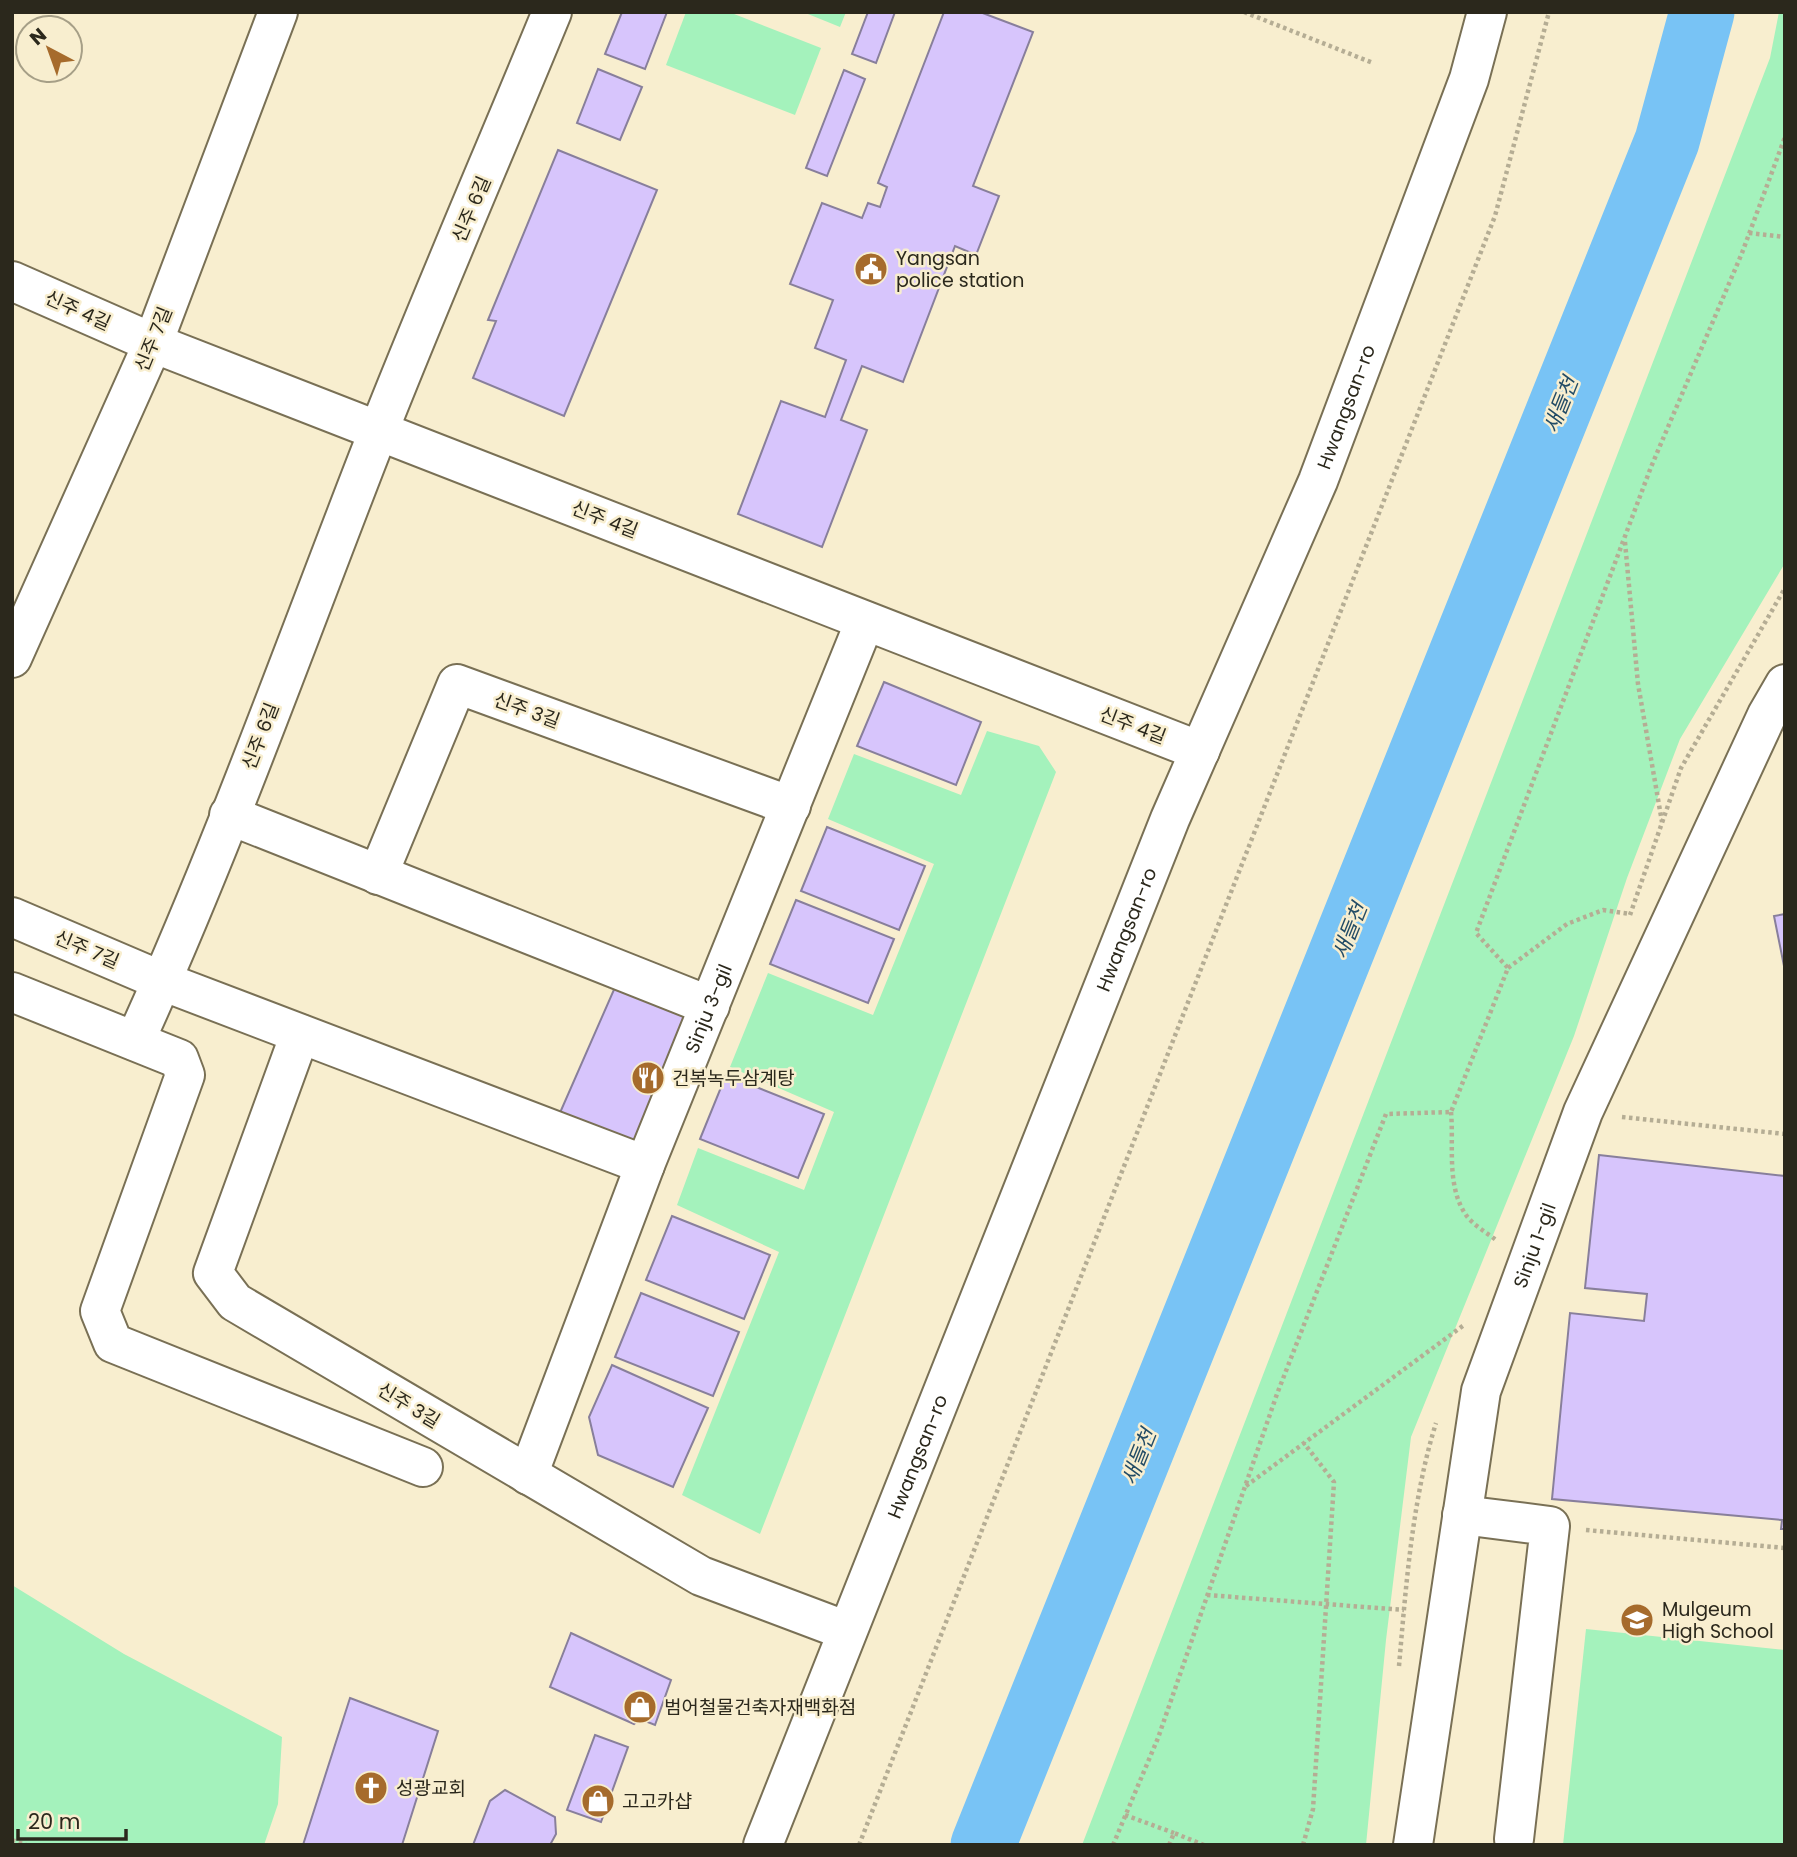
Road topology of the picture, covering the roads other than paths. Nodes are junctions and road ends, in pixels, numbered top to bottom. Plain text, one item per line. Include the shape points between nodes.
1 (278, 12) edge
2 (552, 12) edge
3 (1487, 12) edge
4 (12, 281) edge
5 (153, 343) junction
6 (379, 431) junction
7 (865, 621) junction
8 (12, 658) edge
9 (1785, 684) edge
10 (1200, 751) junction
11 (791, 806) junction
12 (229, 816) junction
13 (379, 875) junction
14 (12, 917) edge
15 (162, 981) junction
16 (12, 992) edge
17 (710, 1006) junction
18 (300, 1034) junction
19 (135, 1041) junction
20 (645, 1165) junction
21 (423, 1467) dead end
22 (528, 1475) junction
23 (1462, 1515) junction
24 (847, 1631) junction
25 (1514, 1839) dead end
26 (763, 1845) edge
27 (1413, 1845) edge

1 - 5 street, 신주 7길
2 - 6 street, 신주 6길
3 - 10 street, Hwangsan-ro via 1469,79 1318,481
4 - 5 street, 신주 4길
5 - 6 street, 신주 4길
5 - 8 street, 신주 7길
6 - 7 street, 신주 4길
6 - 12 street, 신주 6길
7 - 10 street, 신주 4길
7 - 11 street, Sinju 3-gil
9 - 23 street, Sinju 1-gil via 1583,1112 1481,1391
10 - 24 street, Hwangsan-ro
11 - 13 street, 신주 3길 via 457,684
11 - 17 street, Sinju 3-gil
12 - 13 street
12 - 15 street, 신주 6길
13 - 17 street
14 - 15 street, 신주 7길
15 - 18 street
15 - 19 street, 신주 6길
16 - 19 street
17 - 20 street, Sinju 3-gil
18 - 20 street
18 - 22 street, 신주 3길 via 213,1273 235,1302
19 - 21 street via 179,1059 185,1075 100,1311 113,1343
20 - 22 street, Sinju 3-gil
22 - 24 street, 신주 3길 via 701,1576
23 - 25 street via 1550,1526
23 - 27 street, Sinju 1-gil
24 - 26 street, Hwangsan-ro

